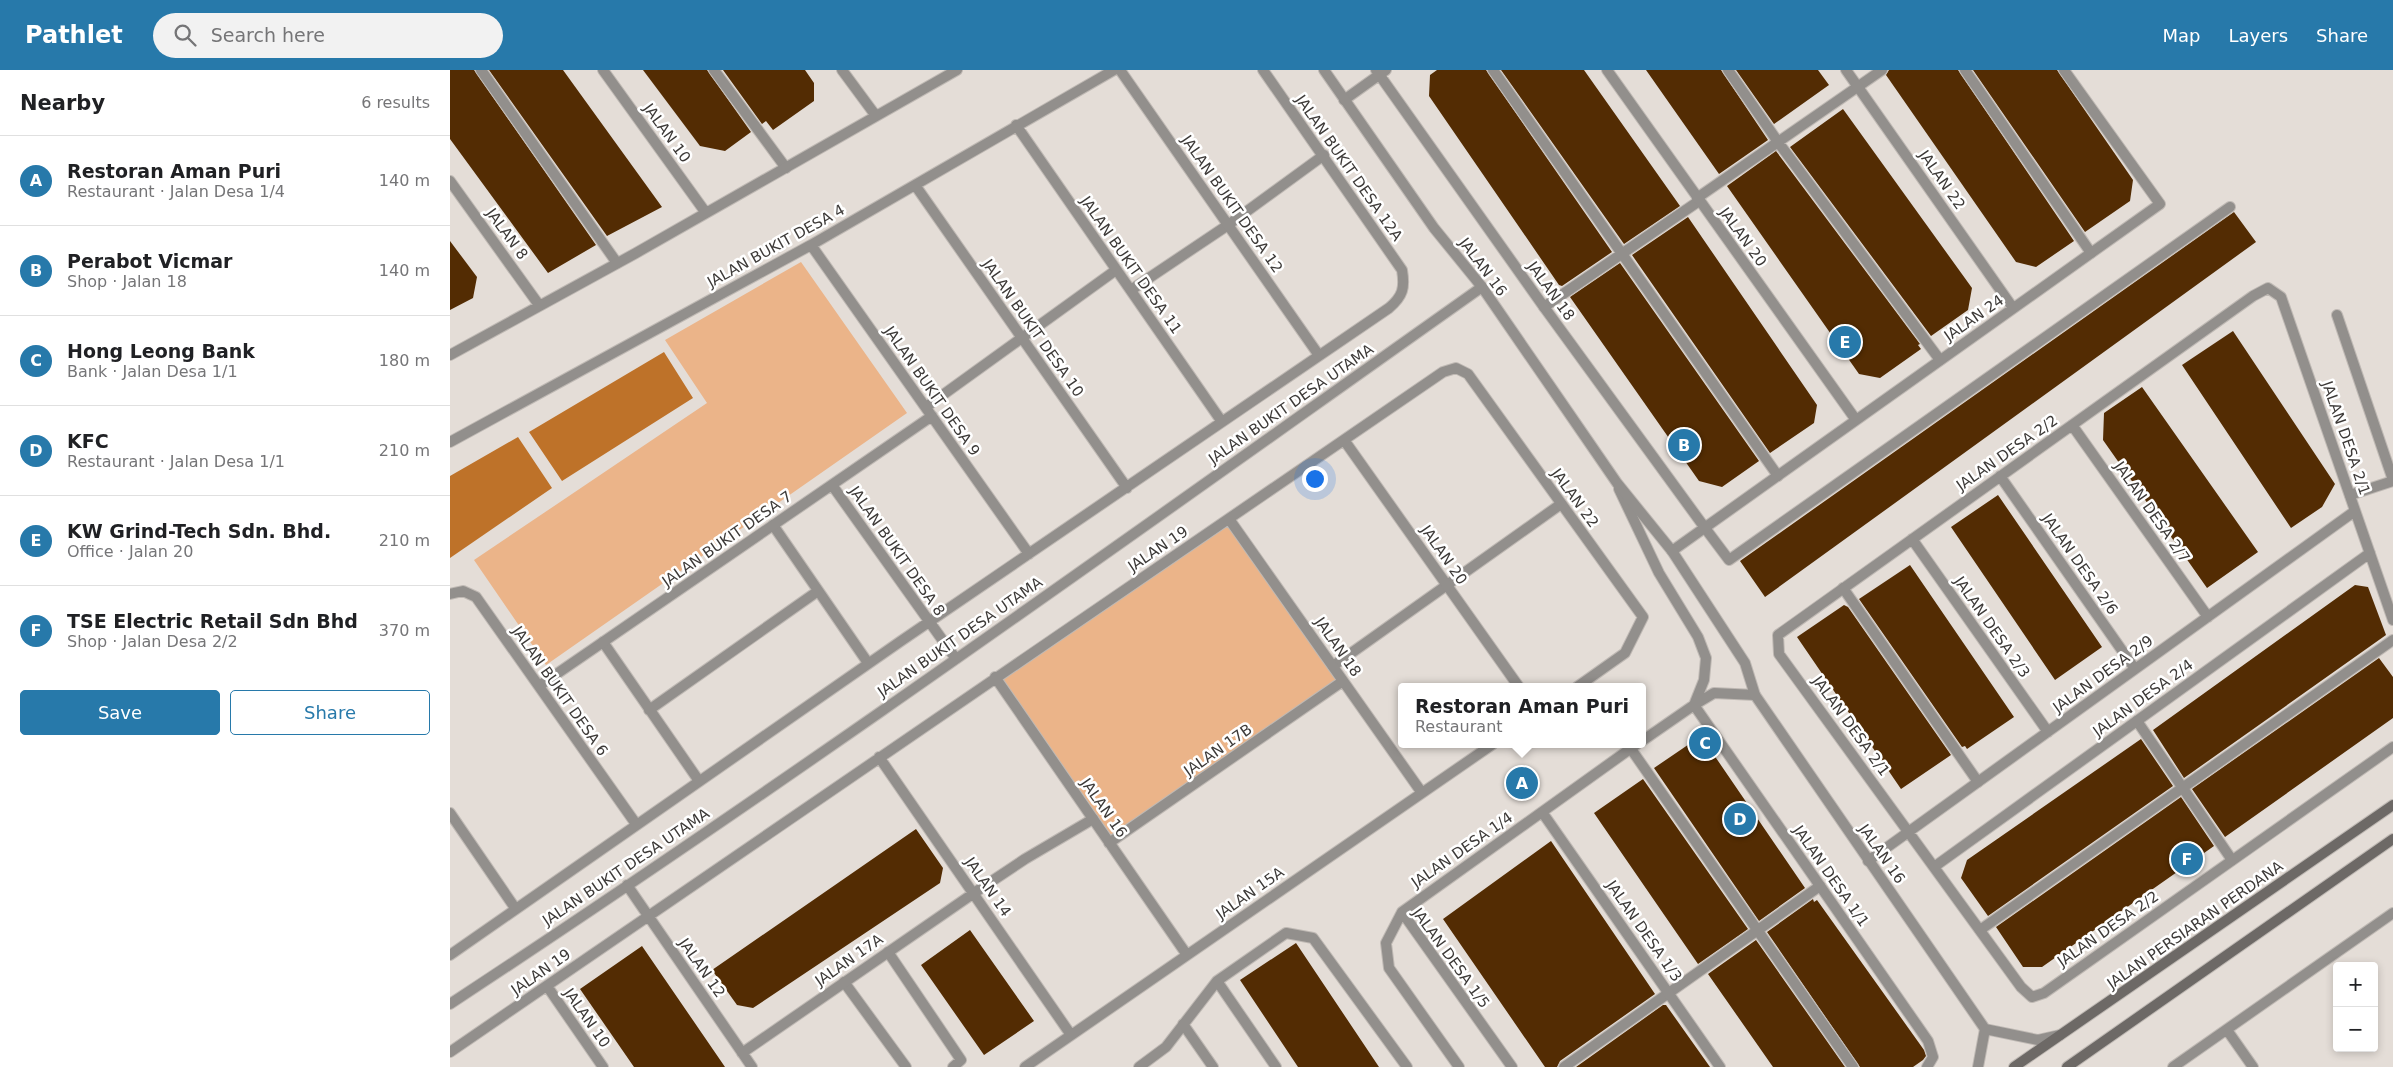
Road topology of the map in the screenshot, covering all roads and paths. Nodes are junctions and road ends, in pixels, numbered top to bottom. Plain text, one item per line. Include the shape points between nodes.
1 (482, 70) edge
2 (603, 70) edge
3 (714, 70) edge
4 (842, 70) edge
5 (957, 70) edge
6 (1114, 70) edge
7 (1120, 70) edge
8 (1263, 70) edge
9 (1324, 70) edge
10 (1493, 70) edge
11 (1607, 70) edge
12 (1728, 70) edge
13 (1846, 70) edge
14 (1882, 70) edge
15 (1965, 70) edge
16 (2064, 70) edge
17 (1380, 72) edge
18 (1858, 88) junction
19 (1344, 100) junction
20 (876, 116) junction
21 (1016, 125) junction
22 (1778, 142) junction
23 (1324, 155) junction
24 (786, 168) junction
25 (450, 181) edge
26 (915, 186) junction
27 (1698, 200) junction
28 (2230, 207) dead end
29 (706, 213) junction
30 (1228, 225) junction
31 (811, 245) junction
32 (2091, 253) junction
33 (1621, 254) junction
34 (617, 264) junction
35 (1116, 270) junction
36 (1405, 285) joint
37 (1482, 287) junction
38 (1131, 290) junction
39 (2253, 296) joint
40 (539, 305) junction
41 (1544, 307) junction
42 (2014, 308) junction
43 (2337, 315) dead end
44 (1022, 338) junction
45 (1318, 354) junction
46 (450, 355) edge
47 (1940, 360) junction
48 (1456, 368) joint
49 (929, 412) junction
50 (1856, 420) junction
51 (1222, 422) junction
52 (2072, 425) junction
53 (1344, 440) junction
54 (450, 442) edge
55 (1778, 476) junction
56 (2000, 476) junction
57 (2393, 481) edge
58 (1617, 483) junction
59 (832, 485) junction
60 (1126, 488) junction
61 (2350, 496) junction
62 (1561, 504) junction
63 (2355, 511) junction
64 (1229, 519) junction
65 (773, 525) junction
66 (1705, 528) junction
67 (1912, 539) junction
68 (1672, 552) junction
69 (2370, 553) junction
70 (1029, 554) junction
71 (1447, 585) junction
72 (1843, 588) junction
73 (818, 591) junction
74 (450, 594) edge
75 (2208, 617) junction
76 (2393, 620) edge
77 (929, 621) junction
78 (1778, 635) joint
79 (2393, 640) edge
80 (603, 642) junction
81 (956, 659) junction
82 (868, 663) junction
83 (1333, 666) junction
84 (2135, 669) junction
85 (995, 677) junction
86 (1343, 681) junction
87 (1516, 683) edge
88 (1583, 683) edge
89 (539, 686) junction
90 (1755, 695) junction
91 (1694, 705) junction
92 (649, 710) junction
93 (2137, 721) junction
94 (2048, 732) junction
95 (1646, 738) edge
96 (2393, 747) edge
97 (1487, 748) edge
98 (1631, 748) edge
99 (1635, 748) edge
100 (879, 757) junction
101 (699, 781) junction
102 (1978, 782) junction
103 (2182, 787) junction
104 (1422, 793) junction
105 (2393, 805) edge
106 (1542, 812) junction
107 (450, 813) edge
108 (1093, 818) junction
109 (636, 824) junction
110 (1909, 832) junction
111 (2393, 839) edge
112 (1109, 843) junction
113 (2232, 860) junction
114 (1868, 861) junction
115 (1934, 867) junction
116 (627, 885) junction
117 (1820, 886) junction
118 (974, 893) junction
119 (516, 908) junction
120 (1402, 912) junction
121 (2393, 913) edge
122 (648, 916) junction
123 (1759, 929) junction
124 (1980, 930) junction
125 (888, 952) junction
126 (450, 955) edge
127 (1187, 955) junction
128 (1217, 981) junction
129 (844, 982) junction
130 (547, 986) junction
131 (1669, 993) junction
132 (450, 1004) edge
133 (1182, 1024) junction
134 (1985, 1029) junction
135 (2227, 1030) junction
136 (2064, 1034) junction
137 (1071, 1035) junction
138 (450, 1052) edge
139 (742, 1052) junction
140 (603, 1067) edge
141 (752, 1067) edge
142 (906, 1067) edge
143 (953, 1067) edge
144 (1024, 1067) edge
145 (1139, 1067) edge
146 (1213, 1067) edge
147 (1276, 1067) edge
148 (1407, 1067) edge
149 (1460, 1067) edge
150 (1512, 1067) edge
151 (1564, 1067) edge
152 (1720, 1067) edge
153 (1853, 1067) edge
154 (1927, 1067) edge
155 (1978, 1067) edge
156 (2014, 1067) edge
157 (2067, 1067) edge
158 (2173, 1067) edge
159 (2253, 1067) edge

1 - 34 street
2 - 29 street, JALAN 10
3 - 24 street
4 - 20 street
5 - 20 street
6 - 21 street, JALAN BUKIT DESA 4
7 - 30 street, JALAN BUKIT DESA 12
8 - 23 street, JALAN BUKIT DESA 12A
9 - 19 street, JALAN 16
10 - 33 street
11 - 27 street, JALAN 20
12 - 22 street
13 - 18 street, JALAN 22
14 - 18 street
15 - 32 street
16 - 32 street, JALAN 24 via 2160,204
17 - 19 street
17 - 41 street, JALAN 18
18 - 22 street
18 - 42 street, JALAN 22
19 - 37 street, JALAN 16 via 1434,228
20 - 24 street
21 - 26 street, JALAN BUKIT DESA 4
21 - 35 street, JALAN BUKIT DESA 11
22 - 27 street
22 - 47 street
23 - 30 street
23 - 36 street, JALAN BUKIT DESA 12A via 1402,270
24 - 29 street
25 - 40 street, JALAN 8
26 - 31 street, JALAN BUKIT DESA 4
26 - 44 street, JALAN BUKIT DESA 10
27 - 33 street
27 - 50 street, JALAN 20
28 - 66 street, JALAN 18 via 1729,560
29 - 34 street
30 - 38 street
30 - 45 street, JALAN BUKIT DESA 12
31 - 49 street, JALAN BUKIT DESA 9
31 - 54 street, JALAN BUKIT DESA 4
32 - 42 street, JALAN 24
33 - 41 street
33 - 55 street
34 - 40 street
35 - 38 street, JALAN BUKIT DESA 11
35 - 44 street, JALAN BUKIT DESA 7
36 - 45 street, JALAN BUKIT DESA UTAMA via 1400,298 1389,308
37 - 58 street, JALAN 16
37 - 81 street, JALAN BUKIT DESA UTAMA
38 - 51 street, JALAN BUKIT DESA 11
39 - 52 street, JALAN DESA 2/2
39 - 61 street, JALAN DESA 2/1 via 2268,288 2281,297
40 - 46 street
41 - 66 street, JALAN 18
42 - 47 street, JALAN 24
43 - 57 street
44 - 49 street, JALAN BUKIT DESA 7
44 - 60 street, JALAN BUKIT DESA 10
45 - 51 street, JALAN BUKIT DESA UTAMA
47 - 50 street, JALAN 24
48 - 53 street, JALAN 19 via 1444,372
48 - 62 street, JALAN 22 via 1468,374
49 - 59 street, JALAN BUKIT DESA 7
49 - 70 street, JALAN BUKIT DESA 9
50 - 55 street, JALAN 24
51 - 60 street, JALAN BUKIT DESA UTAMA
52 - 56 street, JALAN DESA 2/2
52 - 75 street, JALAN DESA 2/7
53 - 64 street, JALAN 19
53 - 71 street, JALAN 20
55 - 66 street, JALAN 24
56 - 67 street, JALAN DESA 2/2
56 - 84 street, JALAN DESA 2/6
57 - 61 street
58 - 68 street, JALAN 16
58 - 91 street, JALAN 16 via 1659,573 1698,638 1706,658 1704,680
59 - 65 street, JALAN BUKIT DESA 7
59 - 77 street, JALAN BUKIT DESA 8
60 - 70 street, JALAN BUKIT DESA UTAMA
61 - 63 street, JALAN DESA 2/1
62 - 71 street
62 - 88 street, JALAN 22 via 1643,617 1625,653
63 - 69 street, JALAN DESA 2/1
63 - 75 street, JALAN DESA 2/9
64 - 83 street, JALAN 18
64 - 85 street, JALAN 19
65 - 73 street
65 - 80 street, JALAN BUKIT DESA 7
66 - 68 street, JALAN 24
67 - 72 street, JALAN DESA 2/2
67 - 94 street, JALAN DESA 2/3
68 - 90 street, JALAN 16 via 1745,663
69 - 76 street, JALAN DESA 2/1
69 - 93 street, JALAN DESA 2/4
70 - 77 street, JALAN BUKIT DESA UTAMA
71 - 83 street
71 - 87 street, JALAN 20
72 - 78 street, JALAN DESA 2/2
72 - 102 street
73 - 82 street
73 - 92 street
74 - 89 street, JALAN BUKIT DESA 6 via 463,591 476,597
75 - 84 street, JALAN DESA 2/9
77 - 81 street, JALAN BUKIT DESA 8
77 - 82 street, JALAN BUKIT DESA UTAMA
78 - 110 street, JALAN DESA 2/1 via 1779,654
79 - 103 street
80 - 89 street, JALAN BUKIT DESA 7
80 - 92 street
81 - 116 street, JALAN BUKIT DESA UTAMA
82 - 101 street, JALAN BUKIT DESA UTAMA
83 - 86 street, JALAN 18
84 - 94 street, JALAN DESA 2/9
85 - 100 street, JALAN 19
85 - 108 street, JALAN 16
86 - 104 street, JALAN 18
86 - 112 street, JALAN 17B
89 - 109 street, JALAN BUKIT DESA 6
90 - 91 street via 1714,693
90 - 114 street, JALAN 16
91 - 95 street
91 - 117 street, JALAN DESA 1/1
92 - 101 street
93 - 103 street
93 - 115 street, JALAN DESA 2/4
94 - 102 street, JALAN DESA 2/9
96 - 113 street, JALAN DESA 2/2
97 - 104 street, JALAN 15A
98 - 106 street, JALAN DESA 1/4
99 - 123 street
100 - 118 street, JALAN 14
100 - 122 street, JALAN 19
101 - 109 street, JALAN BUKIT DESA UTAMA
102 - 110 street, JALAN DESA 2/9
103 - 113 street
103 - 124 street
104 - 127 street, JALAN 15A
105 - 136 main road, JALAN PERSIARAN PERDANA
106 - 120 street, JALAN DESA 1/4
106 - 131 street, JALAN DESA 1/3
107 - 119 street
108 - 112 street, JALAN 16
108 - 118 street, JALAN 17A
109 - 119 street, JALAN BUKIT DESA UTAMA
110 - 114 street, JALAN DESA 2/9
110 - 115 street, JALAN DESA 2/2
111 - 157 main road
112 - 127 street, JALAN 16
113 - 124 street, JALAN DESA 2/2 via 2044,993 2032,997 2021,987
114 - 134 street, JALAN 16
115 - 124 street, JALAN DESA 2/2
116 - 122 street, JALAN 12
116 - 132 street, JALAN BUKIT DESA UTAMA
117 - 123 street
117 - 154 street, JALAN DESA 1/1 via 1928,1041 1933,1057
118 - 125 street, JALAN 17A
118 - 137 street, JALAN 14
119 - 126 street, JALAN BUKIT DESA UTAMA
120 - 149 street, JALAN DESA 1/5 via 1386,943 1389,968
120 - 150 street, JALAN DESA 1/5
121 - 135 street
122 - 130 street, JALAN 19
122 - 139 street, JALAN 12
123 - 131 street
123 - 153 street
125 - 129 street, JALAN 17A
125 - 143 street via 961,1060
127 - 137 street, JALAN 15A
128 - 133 street
128 - 147 street
128 - 148 street via 1286,932 1314,938
129 - 139 street, JALAN 17A
129 - 142 street
130 - 138 street, JALAN 19
130 - 140 street, JALAN 10
131 - 151 street
131 - 152 street, JALAN DESA 1/3
133 - 145 street via 1166,1047
133 - 146 street
134 - 136 street via 2038,1040
134 - 155 street
135 - 158 street
135 - 159 street
136 - 156 main road, JALAN PERSIARAN PERDANA
137 - 144 street, JALAN 15A
139 - 141 street, JALAN 12

